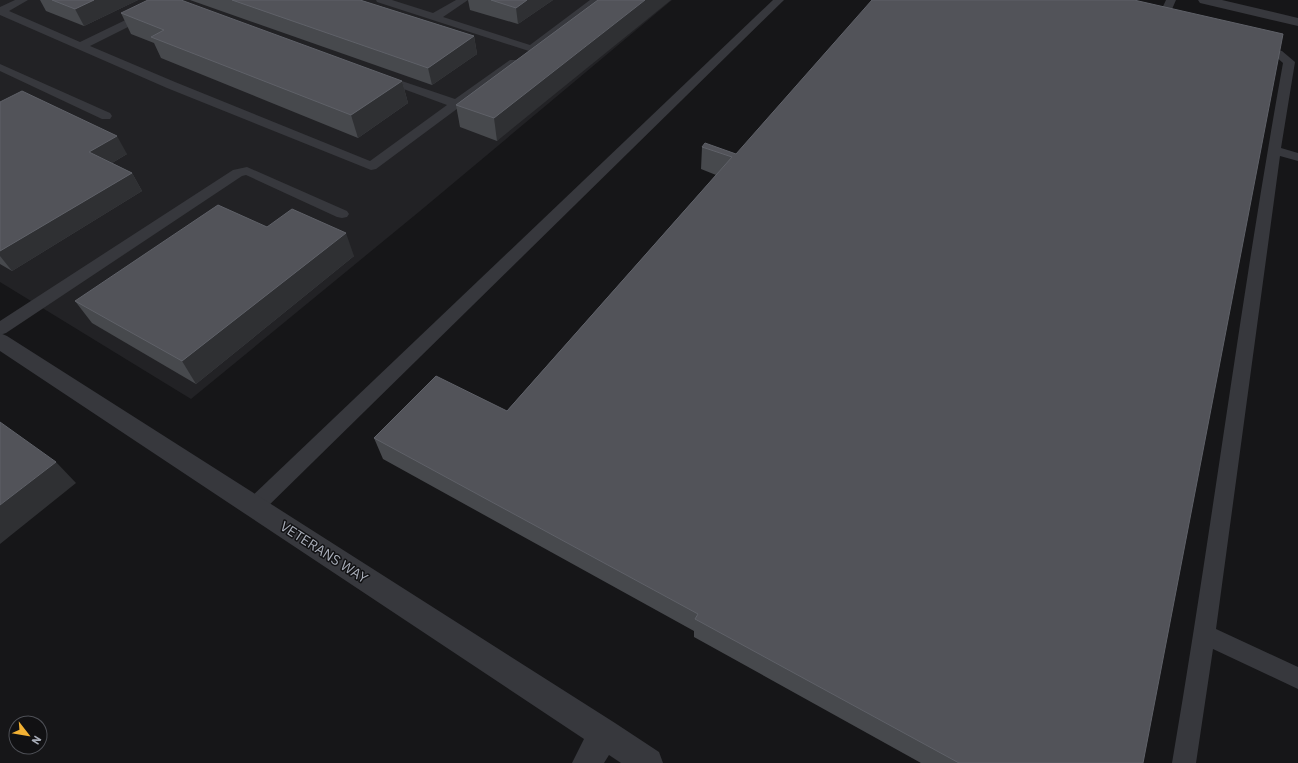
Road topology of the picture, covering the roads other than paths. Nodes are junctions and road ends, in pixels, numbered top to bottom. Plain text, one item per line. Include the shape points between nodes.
1 (23, 0) edge
2 (381, 0) edge
3 (462, 0) edge
4 (597, 0) edge
5 (779, 0) edge
6 (1171, 0) edge
7 (1205, 0) edge
8 (157, 9) edge
9 (1, 11) edge
10 (435, 17) junction
11 (1145, 21) edge
12 (1298, 22) edge
13 (1160, 25) junction
14 (1175, 28) edge
15 (80, 46) junction
16 (1248, 46) edge
17 (532, 49) junction
18 (0, 67) edge
19 (374, 75) edge
20 (456, 104) junction
21 (106, 116) dead end
22 (1274, 150) junction
23 (1298, 157) edge
24 (342, 214) dead end
25 (1, 339) edge
26 (254, 507) junction
27 (1206, 634) junction
28 (1298, 678) edge
29 (604, 734) junction
30 (587, 763) edge
31 (648, 763) edge
32 (1184, 763) edge

1 - 9 lane
2 - 10 lane
3 - 10 lane
4 - 17 lane
5 - 26 lane
6 - 13 lane
7 - 12 street
8 - 15 lane
9 - 15 lane
10 - 17 lane
11 - 13 lane
13 - 14 lane
15 - 20 lane via 371,166
16 - 22 lane via 1278,53 1290,62
17 - 20 lane
18 - 21 lane
19 - 20 lane
22 - 23 lane
22 - 27 lane
24 - 25 lane via 247,172 238,174
25 - 26 street, VETERANS WAY
26 - 29 street, VETERANS WAY
27 - 28 lane
27 - 32 lane
29 - 30 street
29 - 31 street, VETERANS WAY

